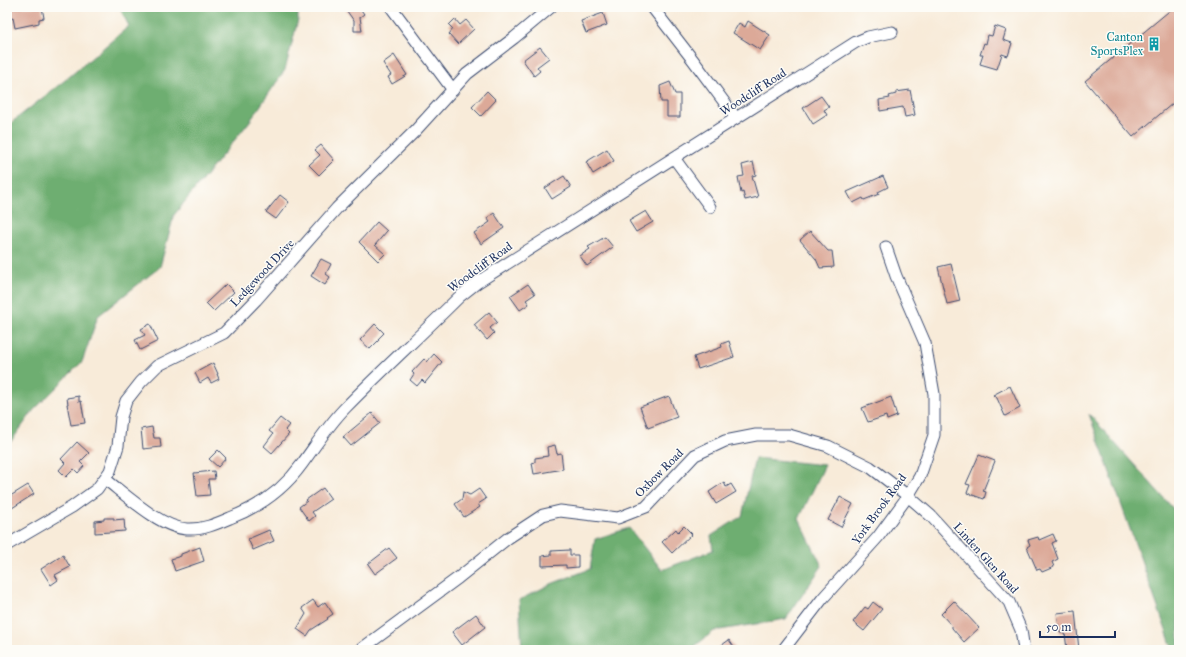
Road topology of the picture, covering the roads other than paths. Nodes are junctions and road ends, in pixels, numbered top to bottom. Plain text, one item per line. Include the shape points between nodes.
1 (391, 7) edge
2 (551, 7) edge
3 (652, 7) edge
4 (892, 32) dead end
5 (453, 90) junction
6 (736, 118) junction
7 (674, 158) junction
8 (710, 207) dead end
9 (886, 247) dead end
10 (105, 479) junction
11 (908, 496) junction
12 (7, 545) edge
13 (360, 650) edge
14 (783, 650) edge
15 (1024, 650) edge

1 - 5 street
2 - 5 street, Ledgewood Drive via 467,74
3 - 6 street
4 - 6 street, Woodcliff Road via 856,42
5 - 10 street, Ledgewood Drive via 338,208 224,333 157,366 142,382 126,401 120,417 118,446
6 - 7 street, Woodcliff Road
7 - 8 street
7 - 10 street, Woodcliff Road via 499,267 459,297 344,408 301,466 266,500 209,527 186,529 154,517
9 - 11 street, York Brook Road via 925,343 934,394 934,435 920,476
10 - 12 street, Ledgewood Drive via 97,490 72,507
11 - 13 street, Oxbow Road via 870,467 828,446 789,435 756,435 725,441 695,455 646,507 618,518 560,511 543,515 508,538
11 - 14 street, York Brook Road via 878,537 823,598
11 - 15 street, Linden Glen Road via 931,516 1009,602 1021,630

